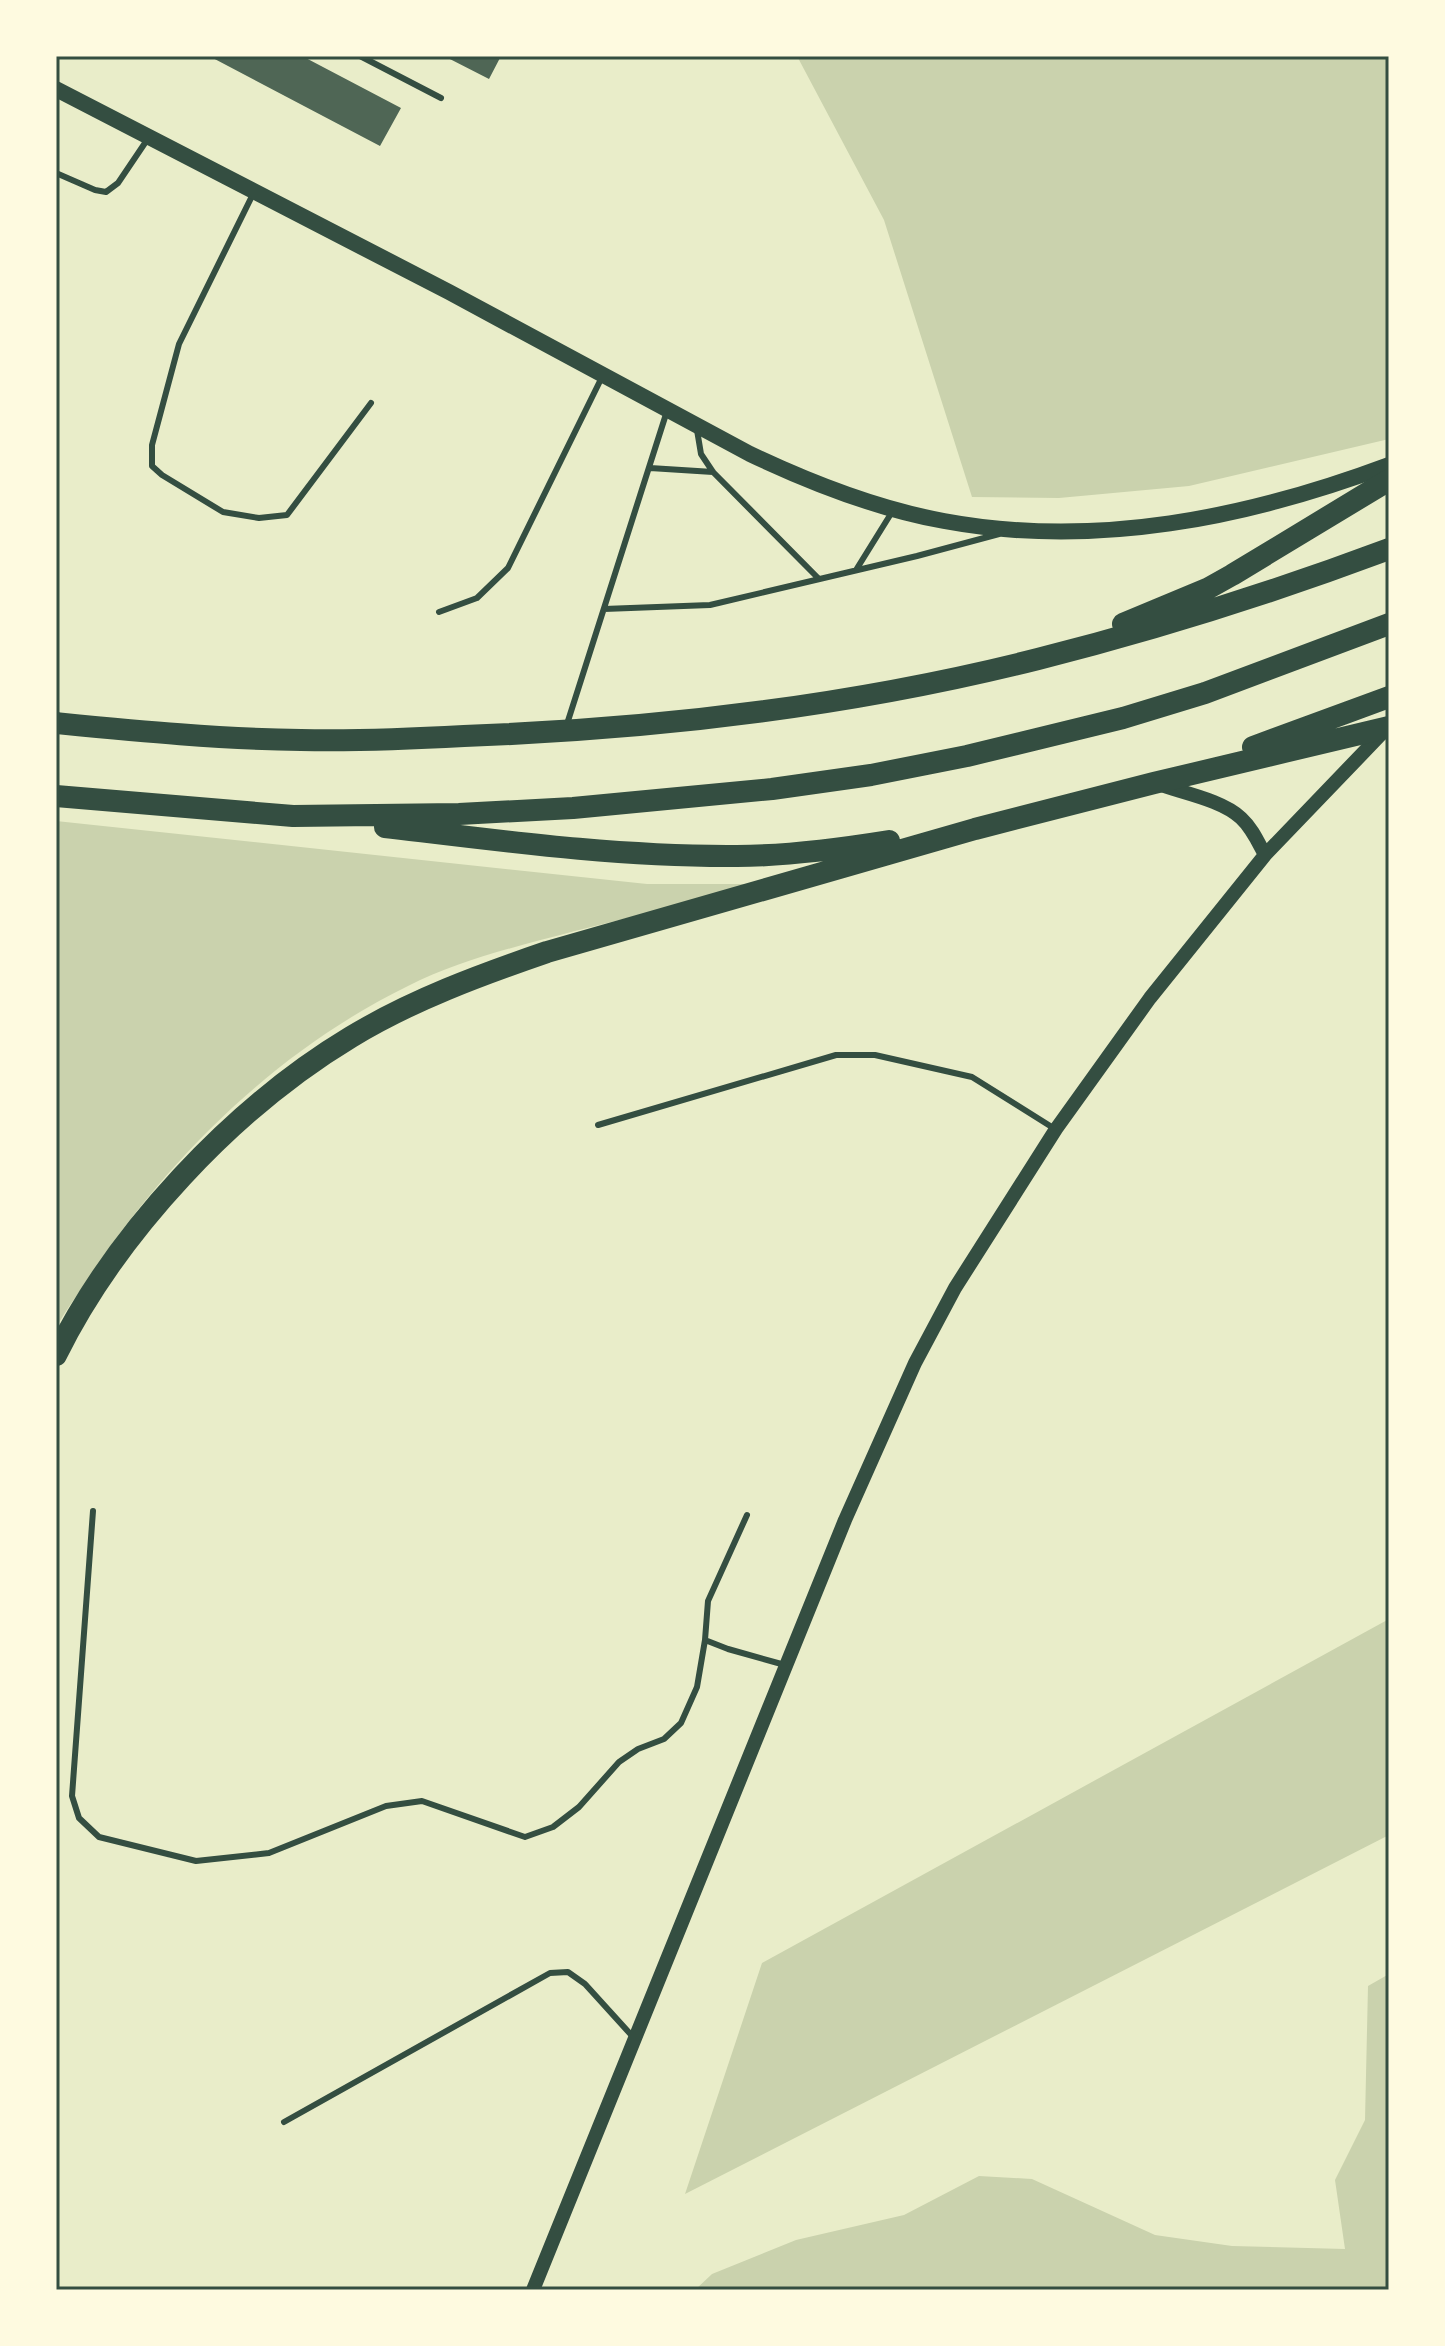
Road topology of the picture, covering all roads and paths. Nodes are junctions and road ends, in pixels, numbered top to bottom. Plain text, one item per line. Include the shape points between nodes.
1 (360, 56) edge
2 (56, 89) edge
3 (441, 98) dead end
4 (149, 137) junction
5 (56, 173) edge
6 (255, 191) junction
7 (603, 375) junction
8 (371, 403) dead end
9 (668, 410) junction
10 (696, 426) junction
11 (1389, 465) edge
12 (650, 468) junction
13 (713, 472) junction
14 (1389, 480) edge
15 (894, 509) junction
16 (1013, 530) junction
17 (1389, 549) edge
18 (856, 570) junction
19 (819, 579) junction
20 (604, 609) junction
21 (439, 612) dead end
22 (1389, 624) edge
23 (1037, 659) junction
24 (1389, 697) edge
25 (56, 723) edge
26 (1388, 728) edge
27 (565, 731) junction
28 (1154, 783) junction
29 (56, 796) edge
30 (293, 816) junction
31 (975, 829) junction
32 (1265, 855) junction
33 (598, 1125) dead end
34 (1056, 1129) junction
35 (56, 1355) edge
36 (93, 1511) dead end
37 (747, 1515) dead end
38 (705, 1640) junction
39 (785, 1665) junction
40 (634, 2038) junction
41 (284, 2122) dead end
42 (533, 2290) edge

1 - 3 lane
2 - 4 main road
4 - 5 lane via 106,192
4 - 6 main road
6 - 7 main road
6 - 8 lane via 179,344 152,445 152,466 223,512 259,518 287,515
7 - 9 main road
7 - 21 lane via 508,568 477,598
9 - 10 main road
9 - 12 lane
10 - 13 lane via 701,454
10 - 15 main road via 791,473
11 - 16 main road via 1289,498 1163,525
12 - 13 lane
12 - 20 lane
13 - 19 lane
14 - 23 highway via 1207,589
15 - 16 main road
15 - 18 lane
16 - 18 lane
17 - 23 highway via 1188,618
18 - 19 lane
19 - 20 lane via 710,605
20 - 27 lane
22 - 30 highway via 1123,718 871,775 573,808
23 - 27 highway via 842,699
24 - 28 highway
25 - 27 highway via 303,740
26 - 28 highway
26 - 32 street
28 - 31 highway
28 - 32 street via 1227,808 1254,832
29 - 30 highway
30 - 31 highway via 638,854 740,856 833,850
31 - 35 highway via 547,952 419,1002 351,1037 222,1135 167,1193 111,1265
32 - 34 street via 1150,998
33 - 34 lane via 836,1055 875,1055 972,1077
34 - 39 street via 955,1288 915,1363
36 - 38 lane via 72,1796 79,1818 99,1837 196,1861 269,1853 386,1806 422,1801 525,1837 553,1827 619,1762 664,1739 681,1723 697,1687
37 - 38 lane via 708,1601
38 - 39 lane
39 - 40 street
40 - 41 lane via 585,1984 568,1972 550,1973
40 - 42 street

